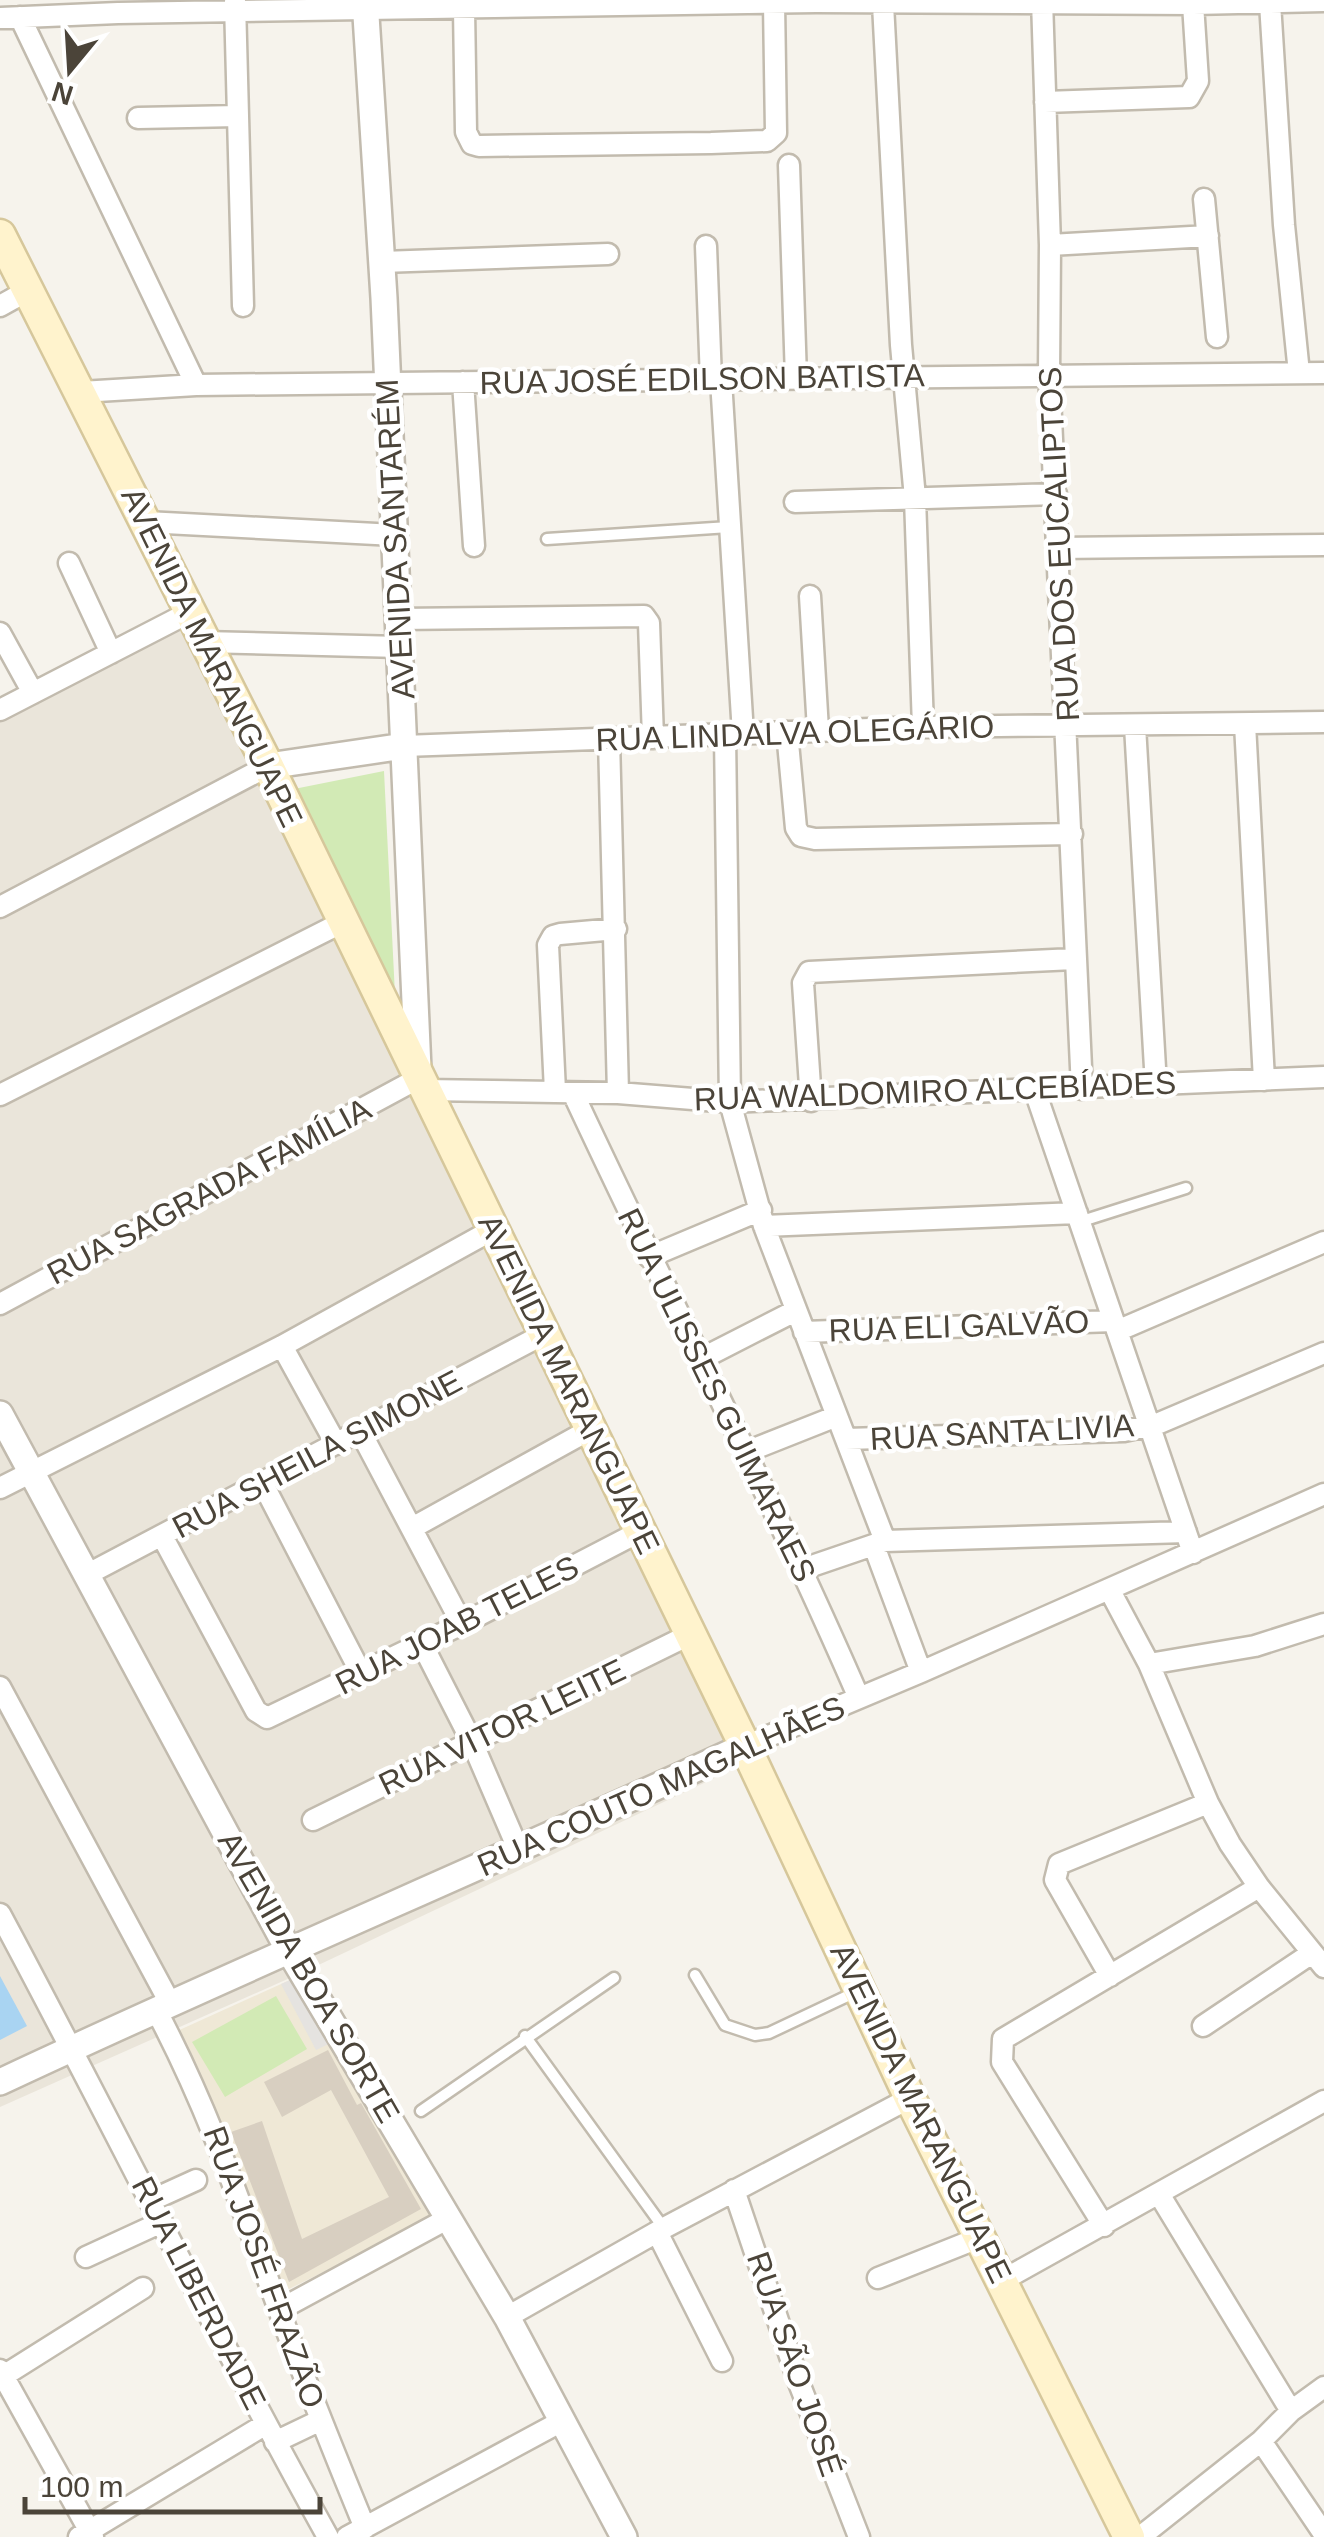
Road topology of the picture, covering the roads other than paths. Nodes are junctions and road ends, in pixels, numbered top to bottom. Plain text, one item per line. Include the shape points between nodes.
1 (816, 1) edge
2 (950, 1) edge
3 (1042, 1) edge
4 (1324, 1) edge
5 (628, 2) edge
6 (764, 2) edge
7 (1270, 3) junction
8 (883, 4) junction
9 (1194, 4) junction
10 (365, 5) edge
11 (118, 6) edge
12 (235, 6) edge
13 (464, 10) junction
14 (10, 18) edge
15 (1045, 102) junction
16 (238, 116) junction
17 (138, 118) dead end
18 (789, 165) dead end
19 (1204, 198) dead end
20 (0, 235) edge
21 (1208, 236) junction
22 (1050, 245) junction
23 (706, 246) dead end
24 (608, 254) dead end
25 (382, 262) junction
26 (27, 291) junction
27 (0, 306) edge
28 (243, 306) dead end
29 (1217, 337) dead end
30 (1300, 373) junction
31 (1324, 373) edge
32 (1050, 374) junction
33 (905, 376) junction
34 (796, 378) junction
35 (716, 380) junction
36 (463, 382) junction
37 (387, 384) junction
38 (196, 385) junction
39 (81, 392) junction
40 (1056, 494) junction
41 (915, 498) junction
42 (795, 502) dead end
43 (146, 522) junction
44 (730, 527) junction
45 (395, 535) junction
46 (547, 538) dead end
47 (1324, 545) edge
48 (474, 546) dead end
49 (1059, 548) junction
50 (69, 563) dead end
51 (810, 596) dead end
52 (190, 612) junction
53 (399, 619) junction
54 (0, 633) edge
55 (204, 642) junction
56 (400, 648) junction
57 (111, 653) junction
58 (33, 694) junction
59 (0, 710) edge
60 (1324, 722) edge
61 (1067, 724) junction
62 (1245, 724) junction
63 (1135, 726) junction
64 (922, 727) junction
65 (818, 730) junction
66 (787, 732) junction
67 (734, 735) junction
68 (653, 738) junction
69 (609, 740) junction
70 (404, 746) junction
71 (268, 766) junction
72 (1072, 834) junction
73 (0, 906) edge
74 (343, 922) junction
75 (616, 929) junction
76 (1074, 960) junction
77 (1324, 1077) edge
78 (1264, 1080) junction
79 (422, 1084) junction
80 (1156, 1085) junction
81 (1082, 1088) junction
82 (1035, 1091) junction
83 (564, 1092) junction
84 (618, 1093) junction
85 (0, 1096) edge
86 (811, 1101) junction
87 (730, 1102) junction
88 (1186, 1188) dead end
89 (763, 1218) junction
90 (1078, 1218) junction
91 (494, 1228) junction
92 (1324, 1242) edge
93 (649, 1257) junction
94 (0, 1304) edge
95 (795, 1311) junction
96 (1115, 1326) junction
97 (804, 1332) junction
98 (546, 1333) junction
99 (282, 1346) junction
100 (1324, 1353) edge
101 (699, 1360) junction
102 (0, 1414) edge
103 (837, 1416) junction
104 (1150, 1426) junction
105 (591, 1429) junction
106 (360, 1432) junction
107 (846, 1439) junction
108 (336, 1444) junction
109 (746, 1452) junction
110 (32, 1471) junction
111 (263, 1484) junction
112 (0, 1488) edge
113 (1324, 1494) edge
114 (412, 1528) junction
115 (640, 1532) junction
116 (1186, 1532) junction
117 (162, 1536) junction
118 (879, 1543) junction
119 (1193, 1553) junction
120 (803, 1569) junction
121 (88, 1574) junction
122 (1109, 1590) junction
123 (462, 1624) junction
124 (1324, 1624) edge
125 (691, 1634) junction
126 (422, 1642) junction
127 (1148, 1664) junction
128 (921, 1672) junction
129 (361, 1673) junction
130 (0, 1687) edge
131 (860, 1698) junction
132 (472, 1742) junction
133 (745, 1746) junction
134 (1208, 1803) junction
135 (313, 1820) dead end
136 (519, 1851) junction
137 (1259, 1887) junction
138 (0, 1914) edge
139 (288, 1949) junction
140 (1318, 1960) edge
141 (695, 1975) dead end
142 (1110, 1976) junction
143 (614, 1978) dead end
144 (859, 1991) junction
145 (163, 2006) junction
146 (1202, 2026) dead end
147 (525, 2036) junction
148 (72, 2048) junction
149 (0, 2082) edge
150 (910, 2098) junction
151 (1324, 2101) edge
152 (422, 2111) dead end
153 (196, 2180) dead end
154 (734, 2190) junction
155 (1159, 2194) junction
156 (152, 2200) junction
157 (447, 2219) junction
158 (162, 2222) junction
159 (1104, 2226) junction
160 (660, 2230) junction
161 (981, 2237) junction
162 (86, 2257) dead end
163 (878, 2278) dead end
164 (1003, 2280) junction
165 (142, 2288) dead end
166 (279, 2310) junction
167 (507, 2317) junction
168 (722, 2361) dead end
169 (1, 2374) edge
170 (1324, 2387) edge
171 (1291, 2410) junction
172 (321, 2420) junction
173 (562, 2421) junction
174 (270, 2433) junction
175 (1260, 2441) junction
176 (356, 2532) edge
177 (1324, 2534) edge
178 (87, 2535) edge
179 (328, 2537) edge
180 (624, 2537) edge
181 (860, 2537) edge
182 (1130, 2537) edge
183 (1140, 2537) edge

1 - 6 street
1 - 8 street
2 - 3 street
2 - 8 street
3 - 9 street
3 - 15 street, RUA DOS EUCALIPTOS
4 - 7 street
5 - 6 street
5 - 13 street
6 - 13 street via 778,126 772,138 660,144 472,144 466,132
7 - 9 street
7 - 30 street
8 - 33 street
9 - 15 street via 1194,94
10 - 12 street
10 - 13 street
10 - 25 street, AVENIDA SANTARÉM
11 - 12 street
11 - 14 street
12 - 16 street
14 - 38 street
15 - 22 street, RUA DOS EUCALIPTOS
16 - 17 street
16 - 28 street
18 - 34 street
19 - 21 street
20 - 26 main road, AVENIDA MARANGUAPE
21 - 22 street
21 - 29 street
22 - 32 street, RUA DOS EUCALIPTOS
23 - 35 street
24 - 25 street
25 - 37 street, AVENIDA SANTARÉM
26 - 27 street
26 - 39 main road, AVENIDA MARANGUAPE
30 - 31 street, RUA JOSÉ EDILSON BATISTA
30 - 32 street, RUA JOSÉ EDILSON BATISTA
32 - 33 street, RUA JOSÉ EDILSON BATISTA
32 - 40 street, RUA DOS EUCALIPTOS
33 - 34 street, RUA JOSÉ EDILSON BATISTA
33 - 41 street
34 - 35 street, RUA JOSÉ EDILSON BATISTA
35 - 36 street, RUA JOSÉ EDILSON BATISTA
35 - 44 street
36 - 37 street, RUA JOSÉ EDILSON BATISTA
36 - 48 street
37 - 38 street, RUA JOSÉ EDILSON BATISTA
37 - 45 street, AVENIDA SANTARÉM
38 - 39 street, RUA JOSÉ EDILSON BATISTA
39 - 43 main road, AVENIDA MARANGUAPE
40 - 41 street
40 - 49 street, RUA DOS EUCALIPTOS
41 - 42 street
41 - 64 street
43 - 45 street
43 - 52 main road, AVENIDA MARANGUAPE
44 - 46 lane
44 - 67 street
45 - 53 street, AVENIDA SANTARÉM
47 - 49 street
49 - 61 street, RUA DOS EUCALIPTOS
50 - 57 street
51 - 65 street
52 - 55 main road, AVENIDA MARANGUAPE
52 - 57 street
53 - 56 street, AVENIDA SANTARÉM
53 - 68 street via 644,616 650,622
54 - 58 street
55 - 56 street
55 - 71 main road, AVENIDA MARANGUAPE
56 - 70 street, AVENIDA SANTARÉM
57 - 58 street
58 - 59 street
60 - 62 street, RUA LINDALVA OLEGÁRIO
61 - 63 street, RUA LINDALVA OLEGÁRIO
61 - 64 street, RUA LINDALVA OLEGÁRIO
61 - 72 street, RUA DOS EUCALIPTOS
62 - 63 street, RUA LINDALVA OLEGÁRIO
62 - 78 street
63 - 80 street
64 - 65 street, RUA LINDALVA OLEGÁRIO
65 - 66 street, RUA LINDALVA OLEGÁRIO
66 - 67 street, RUA LINDALVA OLEGÁRIO
66 - 72 street via 802,836
67 - 68 street, RUA LINDALVA OLEGÁRIO
67 - 87 street
68 - 69 street, RUA LINDALVA OLEGÁRIO
69 - 70 street, RUA LINDALVA OLEGÁRIO
69 - 75 street
70 - 71 street, RUA LINDALVA OLEGÁRIO
70 - 79 street, AVENIDA SANTARÉM
71 - 73 street
71 - 74 main road, AVENIDA MARANGUAPE
72 - 76 street, RUA DOS EUCALIPTOS
74 - 79 main road, AVENIDA MARANGUAPE
74 - 85 street
75 - 83 street via 560,934 548,945
75 - 84 street
76 - 81 street, RUA DOS EUCALIPTOS
76 - 86 street via 809,972 803,983
77 - 78 street, RUA WALDOMIRO ALCEBÍADES
78 - 80 street, RUA WALDOMIRO ALCEBÍADES
79 - 83 street, RUA WALDOMIRO ALCEBÍADES
79 - 91 main road, AVENIDA MARANGUAPE
79 - 94 street, RUA SAGRADA FAMÍLIA
80 - 81 street, RUA WALDOMIRO ALCEBÍADES
81 - 82 street, RUA WALDOMIRO ALCEBÍADES
82 - 86 street, RUA WALDOMIRO ALCEBÍADES
82 - 90 street
83 - 84 street, RUA WALDOMIRO ALCEBÍADES
83 - 93 street, RUA ULISSES GUIMARAES
84 - 87 street, RUA WALDOMIRO ALCEBÍADES
86 - 87 street, RUA WALDOMIRO ALCEBÍADES
87 - 89 street
88 - 90 lane
89 - 90 street
89 - 93 street
89 - 95 street
90 - 96 street
91 - 98 main road, AVENIDA MARANGUAPE
91 - 99 street
92 - 96 street, RUA ELI GALVÃO
93 - 101 street, RUA ULISSES GUIMARAES
95 - 97 street
95 - 101 street, RUA ELI GALVÃO
96 - 97 street, RUA ELI GALVÃO
96 - 104 street
97 - 103 street
98 - 105 main road, AVENIDA MARANGUAPE
98 - 106 street, RUA SHEILA SIMONE
99 - 108 street
99 - 110 street
100 - 104 street, RUA SANTA LIVIA
101 - 109 street, RUA ULISSES GUIMARAES
102 - 110 street, AVENIDA BOA SORTE
103 - 107 street
103 - 109 street, RUA SANTA LIVIA
104 - 107 street, RUA SANTA LIVIA
104 - 116 street
105 - 114 street
105 - 115 main road, AVENIDA MARANGUAPE
106 - 108 street, RUA SHEILA SIMONE
106 - 114 street
107 - 118 street
108 - 111 street, RUA SHEILA SIMONE
109 - 120 street, RUA ULISSES GUIMARAES
110 - 112 street
110 - 121 street, AVENIDA BOA SORTE
111 - 117 street, RUA SHEILA SIMONE
111 - 129 street
113 - 119 street, RUA COUTO MAGALHÃES
114 - 123 street
115 - 123 street, RUA JOAB TELES
115 - 125 main road, AVENIDA MARANGUAPE
116 - 118 street
116 - 119 street
117 - 121 street, RUA SHEILA SIMONE
117 - 129 street, RUA JOAB TELES via 261,1716 273,1718
118 - 120 street
118 - 128 street
119 - 122 street, RUA COUTO MAGALHÃES
120 - 131 street, RUA ULISSES GUIMARAES
121 - 139 street, AVENIDA BOA SORTE
122 - 127 street
122 - 128 street, RUA COUTO MAGALHÃES
123 - 126 street, RUA JOAB TELES
124 - 127 street via 1254,1646
125 - 132 street, RUA VITOR LEITE
125 - 133 main road, AVENIDA MARANGUAPE
126 - 129 street, RUA JOAB TELES
126 - 132 street
127 - 134 street
128 - 131 street, RUA COUTO MAGALHÃES
130 - 145 street, RUA JOSÉ FRAZÃO
131 - 133 street, RUA COUTO MAGALHÃES
132 - 135 street, RUA VITOR LEITE
132 - 136 street
133 - 136 street, RUA COUTO MAGALHÃES
133 - 144 main road, AVENIDA MARANGUAPE
134 - 137 street
134 - 142 street via 1056,1868 1054,1880
136 - 139 street, RUA COUTO MAGALHÃES
137 - 140 street
137 - 142 street
138 - 148 street, RUA LIBERDADE
139 - 145 street, RUA COUTO MAGALHÃES
139 - 157 street, AVENIDA BOA SORTE
140 - 146 street
141 - 144 lane via 725,2025 755,2035
142 - 159 street via 1003,2039 1001,2054
143 - 147 lane
144 - 150 main road, AVENIDA MARANGUAPE
145 - 148 street, RUA COUTO MAGALHÃES
145 - 166 street, RUA JOSÉ FRAZÃO
147 - 152 lane
147 - 160 lane
148 - 149 street, RUA COUTO MAGALHÃES
148 - 156 street, RUA LIBERDADE
150 - 154 street
150 - 161 main road, AVENIDA MARANGUAPE
151 - 155 street
153 - 156 street
154 - 160 street
154 - 181 street, RUA SÃO JOSÉ
155 - 159 street
155 - 171 street
156 - 158 street, RUA LIBERDADE
157 - 166 street
157 - 167 street, AVENIDA BOA SORTE
158 - 162 street
158 - 174 street, RUA LIBERDADE
159 - 164 street
160 - 167 street
160 - 168 street
161 - 163 street
161 - 164 main road, AVENIDA MARANGUAPE
164 - 182 main road, AVENIDA MARANGUAPE
165 - 169 street
166 - 172 street, RUA JOSÉ FRAZÃO
167 - 173 street, AVENIDA BOA SORTE
169 - 178 street
170 - 171 street
171 - 175 street
172 - 174 street
172 - 176 street, RUA JOSÉ FRAZÃO
173 - 176 street
173 - 180 street, AVENIDA BOA SORTE
174 - 178 street
174 - 179 street, RUA LIBERDADE
175 - 177 street
175 - 183 street

